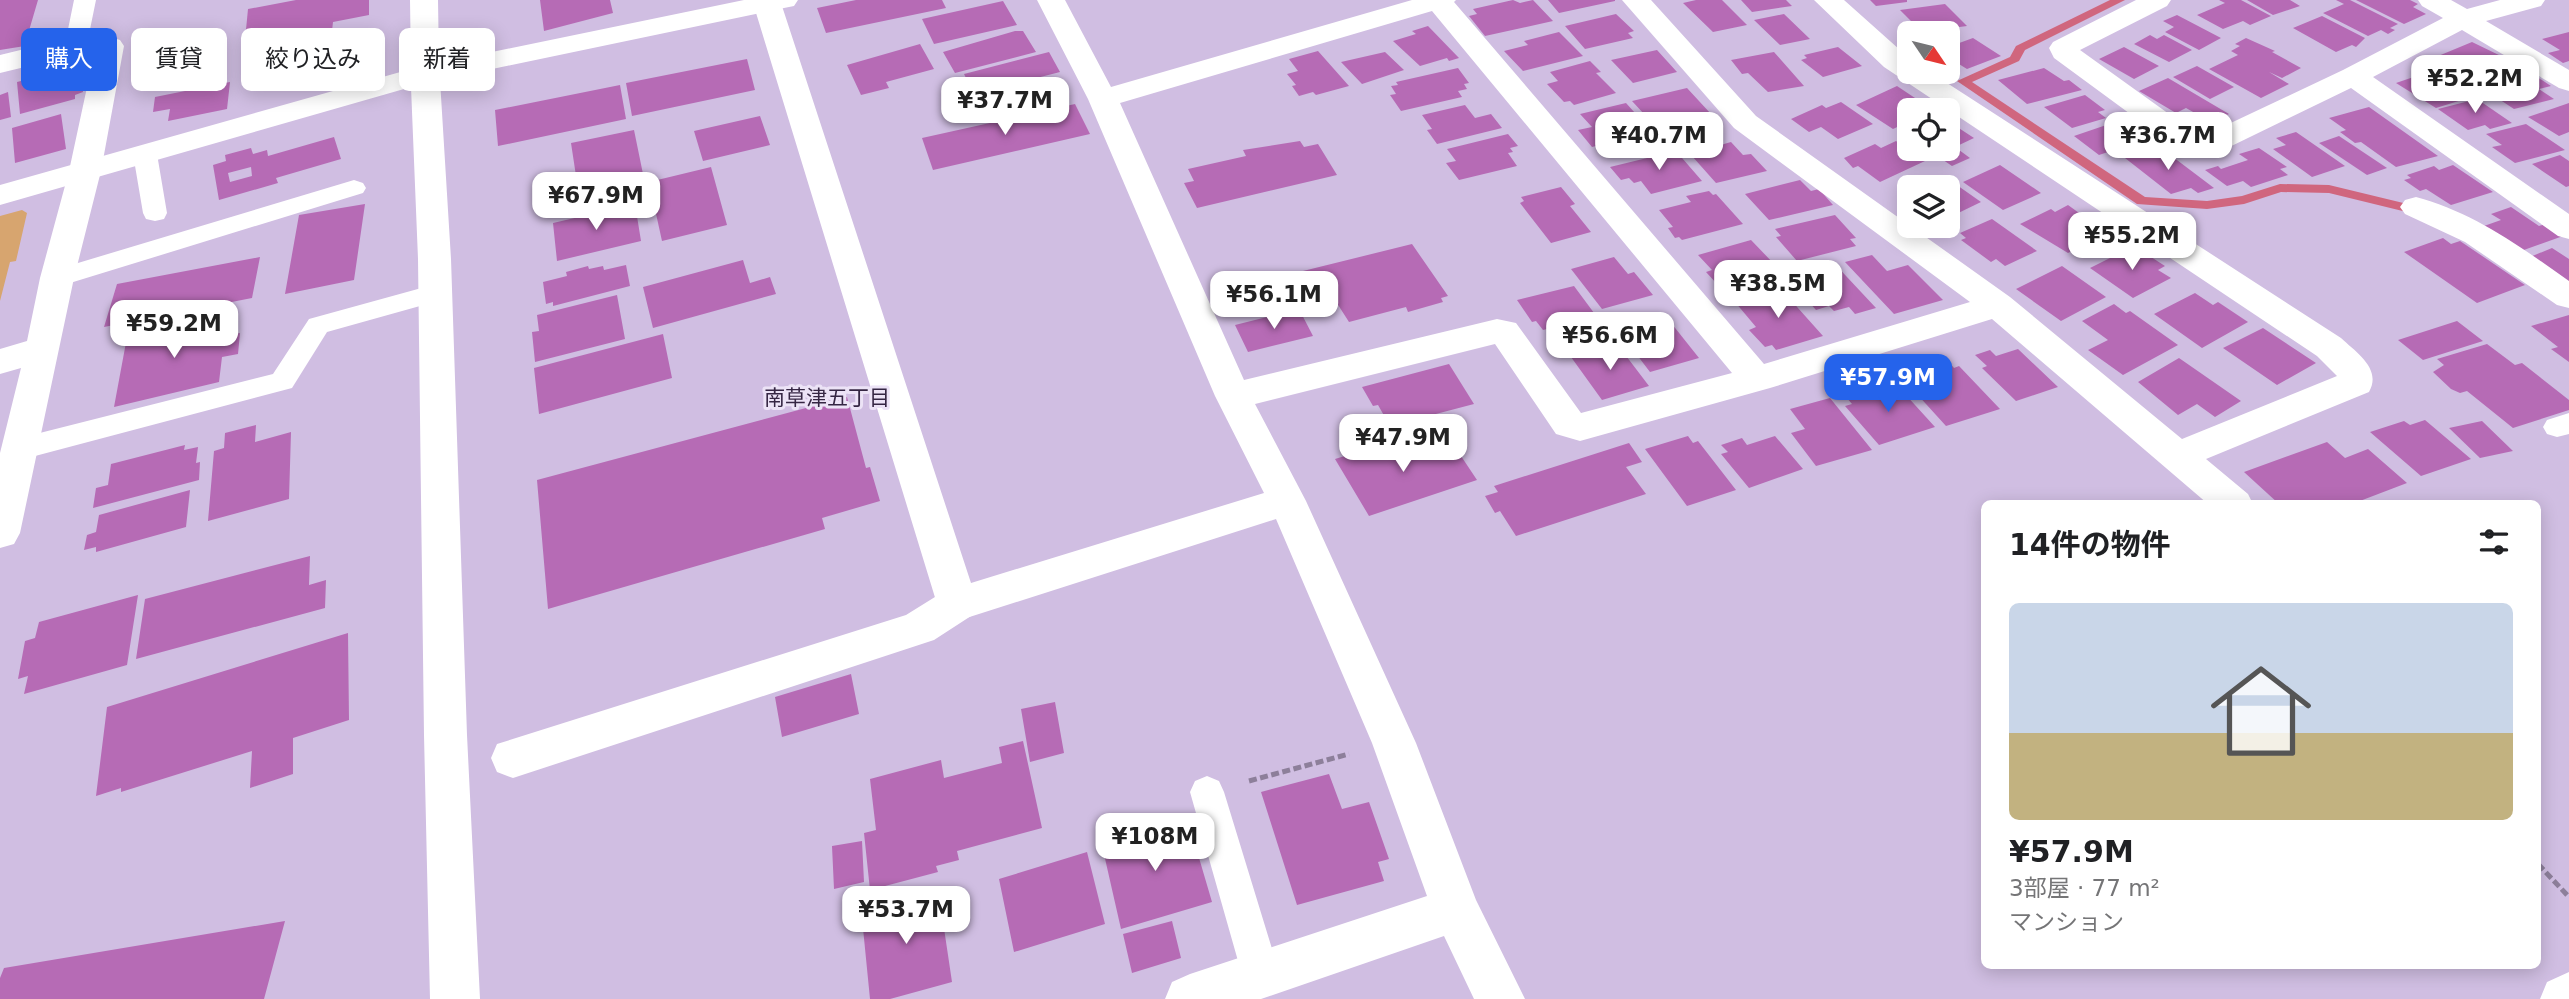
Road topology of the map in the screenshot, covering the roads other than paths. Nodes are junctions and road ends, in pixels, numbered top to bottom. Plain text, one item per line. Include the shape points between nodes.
1 (85, 0) edge
2 (424, 0) edge
3 (1051, 0) edge
4 (1636, 0) edge
5 (1828, 0) edge
6 (2157, 0) edge
7 (2432, 0) edge
8 (2531, 0) edge
9 (1440, 1) edge
10 (776, 2) edge
11 (2462, 19) junction
12 (79, 28) edge
13 (424, 28) edge
14 (21, 58) edge
15 (495, 60) edge
16 (1897, 63) edge
17 (0, 64) edge
18 (2353, 76) junction
19 (399, 82) edge
20 (2569, 82) edge
21 (1930, 84) edge
22 (101, 91) edge
23 (424, 91) edge
24 (1103, 99) junction
25 (145, 154) junction
26 (85, 171) junction
27 (354, 188) dead end
28 (0, 195) edge
29 (2416, 207) dead end
30 (155, 213) dead end
31 (2569, 229) edge
32 (57, 278) junction
33 (436, 293) junction
34 (2569, 296) edge
35 (1997, 305) junction
36 (43, 349) junction
37 (0, 362) edge
38 (1756, 379) junction
39 (1233, 396) junction
40 (20, 450) junction
41 (2177, 456) junction
42 (2229, 500) edge
43 (1287, 501) junction
44 (0, 533) edge
45 (957, 604) junction
46 (513, 758) dead end
47 (1207, 792) road end
48 (1456, 909) junction
49 (1261, 975) junction
50 (455, 999) edge
51 (1190, 999) edge
52 (1500, 999) edge

1 - 12 lane
2 - 13 street
3 - 24 street
4 - 35 street via 1745,122
5 - 16 street
6 - 18 street via 2063,48 2193,145 2202,148
7 - 11 street
8 - 11 street
9 - 24 street
9 - 38 street
10 - 15 street
10 - 45 street
11 - 18 street
11 - 20 street
14 - 17 street
18 - 31 street
19 - 25 street
21 - 41 street via 2329,347 2354,370 2356,383
22 - 26 street
23 - 33 street
24 - 39 street
25 - 26 street
25 - 30 lane
26 - 28 street
26 - 32 street
27 - 32 lane
29 - 34 street via 2463,226
32 - 36 street
33 - 40 lane via 318,325 282,382
33 - 50 street via 445,768
35 - 38 street
35 - 41 street
36 - 37 street
36 - 40 street
38 - 39 street via 1580,427 1569,424 1504,331 1497,331
39 - 43 street
40 - 44 street
41 - 42 street
43 - 45 street
43 - 48 street via 1394,743
45 - 46 street via 919,628
47 - 49 lane
48 - 49 street
48 - 52 street
49 - 51 street

